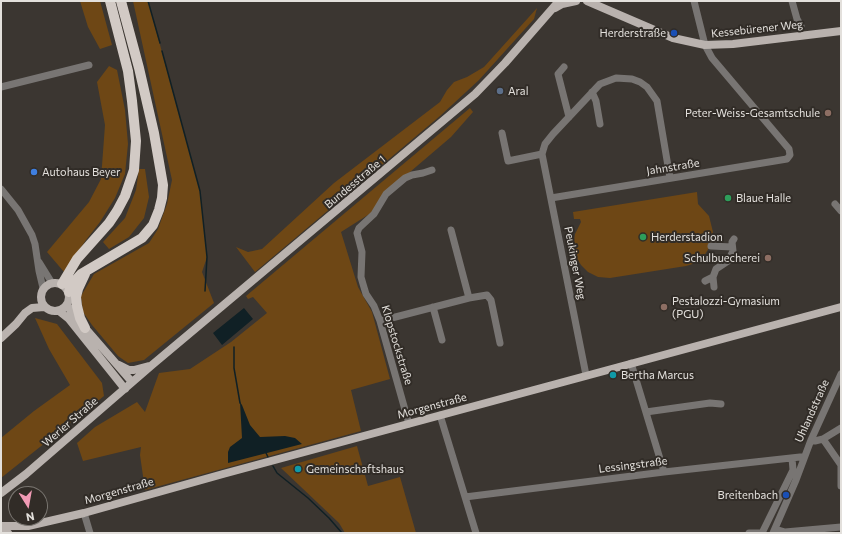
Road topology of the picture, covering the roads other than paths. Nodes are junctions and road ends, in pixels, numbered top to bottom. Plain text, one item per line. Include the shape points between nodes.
1 (110, 1) edge
2 (121, 1) edge
3 (559, 1) edge
4 (576, 1) edge
5 (580, 1) edge
6 (694, 1) edge
7 (792, 1) edge
8 (589, 2) edge
9 (552, 5) edge
10 (802, 26) dead end
11 (841, 31) edge
12 (705, 45) junction
13 (89, 65) dead end
14 (564, 67) dead end
15 (1, 87) edge
16 (592, 92) junction
17 (569, 117) junction
18 (600, 124) dead end
19 (502, 133) dead end
20 (542, 154) junction
21 (432, 170) dead end
22 (670, 178) junction
23 (1, 189) edge
24 (551, 198) junction
25 (835, 204) dead end
26 (841, 211) edge
27 (451, 230) dead end
28 (734, 239) dead end
29 (711, 246) dead end
30 (732, 248) junction
31 (38, 260) junction
32 (89, 269) junction
33 (713, 277) junction
34 (705, 281) dead end
35 (57, 283) junction
36 (714, 287) dead end
37 (43, 288) junction
38 (69, 292) junction
39 (40, 297) junction
40 (469, 298) junction
41 (67, 305) junction
42 (44, 307) junction
43 (433, 307) junction
44 (841, 307) edge
45 (59, 311) junction
46 (25, 313) junction
47 (380, 321) junction
48 (85, 328) junction
49 (1, 338) edge
50 (442, 340) dead end
51 (500, 343) dead end
52 (114, 362) junction
53 (631, 363) junction
54 (152, 365) junction
55 (841, 374) edge
56 (586, 375) junction
57 (132, 382) junction
58 (125, 389) junction
59 (721, 404) dead end
60 (646, 412) junction
61 (440, 415) junction
62 (409, 424) junction
63 (841, 428) edge
64 (823, 439) junction
65 (811, 440) junction
66 (804, 457) junction
67 (792, 458) junction
68 (841, 465) edge
69 (664, 472) junction
70 (841, 486) edge
71 (1, 493) edge
72 (465, 497) junction
73 (84, 513) junction
74 (1, 527) edge
75 (841, 527) edge
76 (28, 529) edge
77 (20, 530) edge
78 (774, 531) edge
79 (8, 533) edge
80 (90, 533) edge
81 (476, 533) edge
82 (749, 533) edge
83 (762, 533) edge

1 - 35 highway via 128,71 136,141 134,170 130,184 109,223
2 - 32 highway via 139,68 159,163 163,185 162,198 153,225 142,238
3 - 9 main road, Bundesstraße 1
4 - 9 main road
5 - 8 main road, Kessebürener Weg
6 - 12 street
7 - 10 street via 797,19
8 - 12 main road, Kessebürener Weg via 673,38
9 - 54 main road, Bundesstraße 1 via 505,63 475,94
11 - 12 main road, Kessebürener Weg
12 - 22 street, Jahnstraße via 712,58 789,149 790,155 787,159
13 - 15 street
14 - 17 street via 558,74
16 - 17 street
16 - 18 street
16 - 22 street via 603,82 622,78 636,80 650,90 658,106
17 - 20 street via 548,139
19 - 20 street via 508,161
20 - 24 street, Peukinger Weg
21 - 47 street, Klopstockstraße via 405,178 386,194 374,214 359,228 363,284
22 - 24 street, Jahnstraße
23 - 31 street via 25,221 35,244
24 - 56 street, Peukinger Weg
25 - 26 street
27 - 40 street
28 - 30 street
29 - 30 street
30 - 33 street via 728,261 716,269
31 - 35 street
31 - 37 street
32 - 38 highway via 76,278
32 - 48 highway via 76,297 80,318
33 - 34 street
33 - 36 street
35 - 37 main road
35 - 38 main road
37 - 39 main road
38 - 41 main road
39 - 42 main road
39 - 46 main road
40 - 43 street
40 - 51 street via 483,295 489,297
41 - 45 main road
41 - 48 main road
42 - 45 main road
42 - 46 main road via 32,308
43 - 47 street
43 - 50 street
44 - 53 main road, Morgenstraße
45 - 58 main road via 69,319
46 - 49 main road
47 - 62 street, Klopstockstraße
48 - 52 main road
52 - 54 main road via 128,370
52 - 57 main road
53 - 56 main road, Morgenstraße
53 - 60 street
54 - 57 main road, Werler Straße
55 - 65 street, Uhlandstraße
56 - 61 main road, Morgenstraße
57 - 58 main road, Werler Straße
58 - 71 main road, Werler Straße
59 - 60 street via 710,403
60 - 69 street
61 - 62 main road, Morgenstraße
61 - 72 street
62 - 73 main road, Morgenstraße
63 - 64 street
64 - 65 street
64 - 68 street
65 - 66 street, Uhlandstraße
66 - 67 street, Lessingstraße
66 - 78 street, Uhlandstraße
67 - 69 street, Lessingstraße
67 - 83 street via 793,470
68 - 70 street
69 - 72 street, Lessingstraße
72 - 81 street
73 - 76 main road, Morgenstraße
73 - 80 street
74 - 77 main road, Morgenstraße
74 - 79 main road
75 - 78 street
76 - 77 main road, Morgenstraße
82 - 83 street

